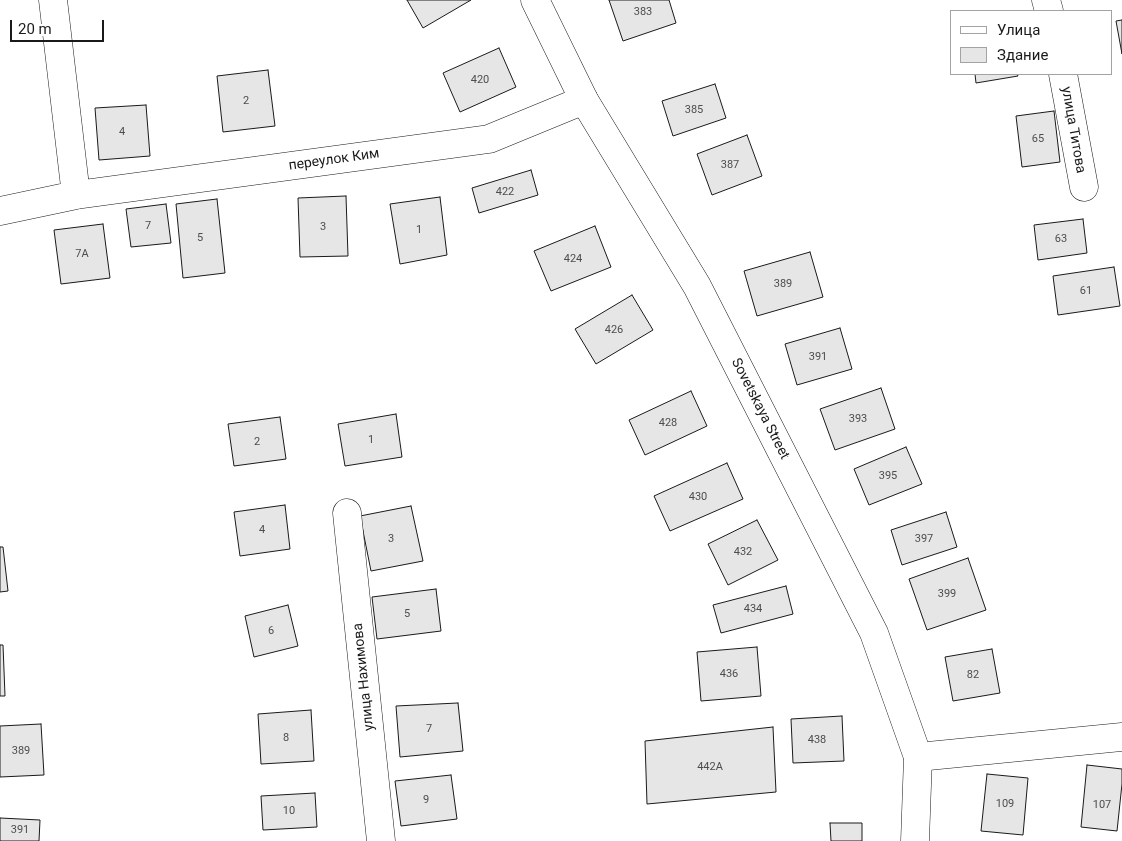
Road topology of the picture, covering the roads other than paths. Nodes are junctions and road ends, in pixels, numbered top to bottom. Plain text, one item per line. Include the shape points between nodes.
1 (53, 0) edge
2 (535, 0) edge
3 (1063, 75) edge
4 (584, 100) junction
5 (1084, 187) dead end
6 (76, 195) junction
7 (0, 212) edge
8 (347, 513) dead end
9 (1122, 737) edge
10 (918, 757) junction
11 (381, 841) edge
12 (915, 841) edge

1 - 6 street
2 - 4 street, Sovetskaya Street
3 - 5 street, улица Титова
4 - 6 street, переулок Ким via 490,140
4 - 10 street, Sovetskaya Street via 697,286 874,632
6 - 7 street, переулок Ким
8 - 11 street, улица Нахимова
9 - 10 street
10 - 12 street, Sovetskaya Street

